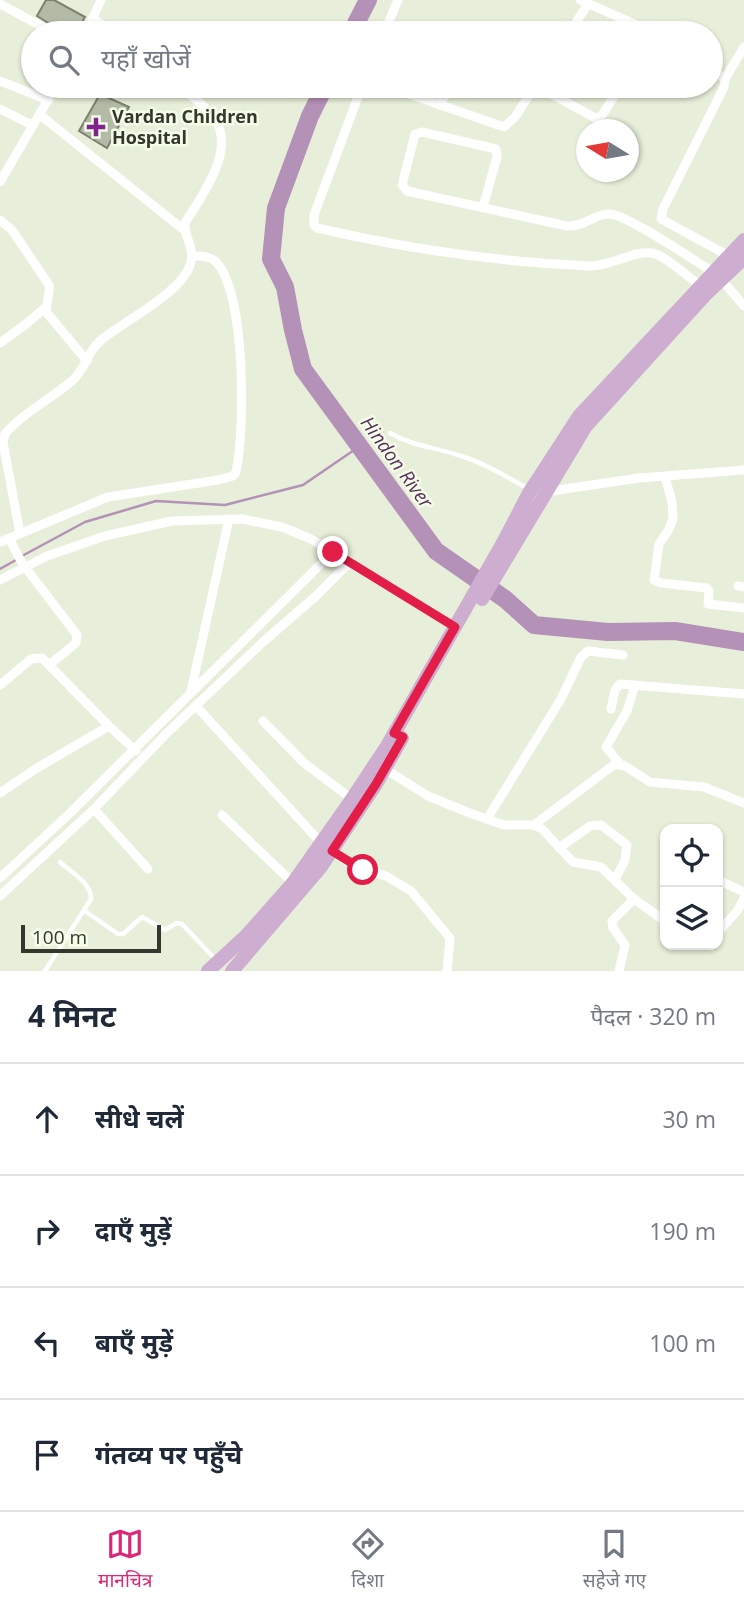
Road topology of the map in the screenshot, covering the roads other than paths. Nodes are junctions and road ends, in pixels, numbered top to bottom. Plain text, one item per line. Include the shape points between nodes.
1 (89, 0) edge
2 (398, 0) edge
3 (100, 2) edge
4 (584, 2) edge
5 (0, 4) edge
6 (94, 19) joint
7 (32, 21) edge
8 (97, 21) edge
9 (389, 21) edge
10 (575, 21) edge
11 (628, 21) edge
12 (744, 47) edge
13 (724, 79) joint
14 (0, 81) edge
15 (21, 89) edge
16 (723, 89) edge
17 (43, 98) edge
18 (193, 98) edge
19 (358, 98) edge
20 (419, 98) edge
21 (443, 98) edge
22 (528, 98) edge
23 (558, 98) edge
24 (612, 98) edge
25 (719, 98) edge
26 (48, 100) joint
27 (439, 105) junction
28 (0, 109) edge
29 (39, 114) junction
30 (32, 125) junction
31 (2, 175) edge
32 (483, 207) junction
33 (0, 220) edge
34 (184, 230) junction
35 (744, 240) edge
36 (192, 256) junction
37 (736, 257) edge
38 (717, 276) junction
39 (701, 286) junction
40 (744, 306) edge
41 (46, 307) junction
42 (0, 343) edge
43 (87, 361) junction
44 (390, 433) dead end
45 (555, 465) junction
46 (744, 470) edge
47 (665, 477) junction
48 (535, 492) junction
49 (229, 519) junction
50 (20, 534) junction
51 (4, 541) edge
52 (342, 557) junction
53 (24, 565) junction
54 (0, 580) edge
55 (744, 608) edge
56 (459, 627) junction
57 (623, 655) dead end
58 (49, 665) junction
59 (0, 685) edge
60 (635, 685) junction
61 (191, 693) junction
62 (744, 694) edge
63 (195, 706) junction
64 (611, 709) dead end
65 (263, 721) dead end
66 (109, 726) junction
67 (399, 735) junction
68 (138, 753) junction
69 (620, 764) junction
70 (385, 769) junction
71 (0, 793) edge
72 (352, 799) junction
73 (744, 803) edge
74 (94, 808) junction
75 (222, 816) dead end
76 (487, 819) junction
77 (534, 825) junction
78 (42, 847) junction
79 (327, 847) junction
80 (559, 848) junction
81 (60, 862) dead end
82 (148, 869) dead end
83 (0, 878) edge
84 (615, 880) junction
85 (723, 882) edge
86 (293, 883) junction
87 (744, 892) edge
88 (0, 896) edge
89 (744, 898) edge
90 (634, 900) junction
91 (85, 911) junction
92 (660, 918) edge
93 (723, 926) edge
94 (213, 966) edge
95 (45, 971) edge
96 (232, 971) edge
97 (447, 971) edge
98 (619, 971) edge

1 - 3 street
2 - 9 street
3 - 6 street
4 - 10 street
4 - 11 street
5 - 7 street
6 - 8 street
12 - 13 street
13 - 16 street
14 - 15 street
17 - 26 street
18 - 34 street via 219,127 220,155
19 - 39 street via 314,215 317,228 451,254 594,267 654,253
20 - 27 street
21 - 27 street
22 - 27 street via 504,127
23 - 24 street via 597,119
25 - 37 street via 661,214 664,222
26 - 29 street
28 - 30 street
29 - 30 street
29 - 34 street
30 - 31 street
32 - 32 street via 404,189 415,134 496,149
32 - 38 street via 572,227 601,215 618,215
33 - 41 street via 12,230 49,285
34 - 36 street
35 - 37 main road
36 - 43 street via 184,277 99,342
36 - 50 street via 217,262 232,304 242,371 236,472 218,480 108,497
37 - 38 main road
38 - 39 main road
38 - 40 street
38 - 45 main road
39 - 45 main road via 579,416
41 - 42 street
41 - 43 street
43 - 50 street via 74,379 5,434
44 - 48 lane via 474,461
45 - 48 main road
46 - 47 street
47 - 48 street
47 - 55 street via 673,519 659,544 654,580 707,587 708,604
48 - 56 main road
49 - 52 street via 282,527
49 - 53 street via 145,527 69,547
49 - 61 street
50 - 51 street
51 - 53 street
52 - 56 street
52 - 61 street
52 - 63 street
53 - 54 street
53 - 58 street via 77,635 76,643
56 - 67 main road
57 - 76 street via 588,651 581,657 561,699
58 - 59 street via 42,658 32,659
58 - 66 street
60 - 62 street
60 - 64 street via 620,684
60 - 69 street via 627,711 606,747
61 - 68 street
63 - 68 street
63 - 79 street
65 - 72 street via 304,763
66 - 68 street
66 - 71 street
67 - 70 main road
67 - 72 main road
68 - 74 street
68 - 78 street via 69,814
69 - 73 street via 650,782 704,787
69 - 77 street
70 - 76 street via 428,796
70 - 79 main road
72 - 79 main road
74 - 78 street
74 - 82 street
75 - 86 street
76 - 77 street
77 - 80 street
78 - 83 street
78 - 88 street
79 - 86 main road
79 - 96 main road
79 - 97 street via 355,867 396,881 419,899 450,938
80 - 84 street via 573,863 601,867
80 - 84 street via 590,826 601,825 628,849
81 - 91 lane via 92,893
84 - 90 street
85 - 87 street
86 - 94 main road
89 - 93 street
90 - 92 street
90 - 98 street via 612,921 625,945
91 - 94 lane via 118,934 142,917 164,930 181,924
91 - 95 lane

